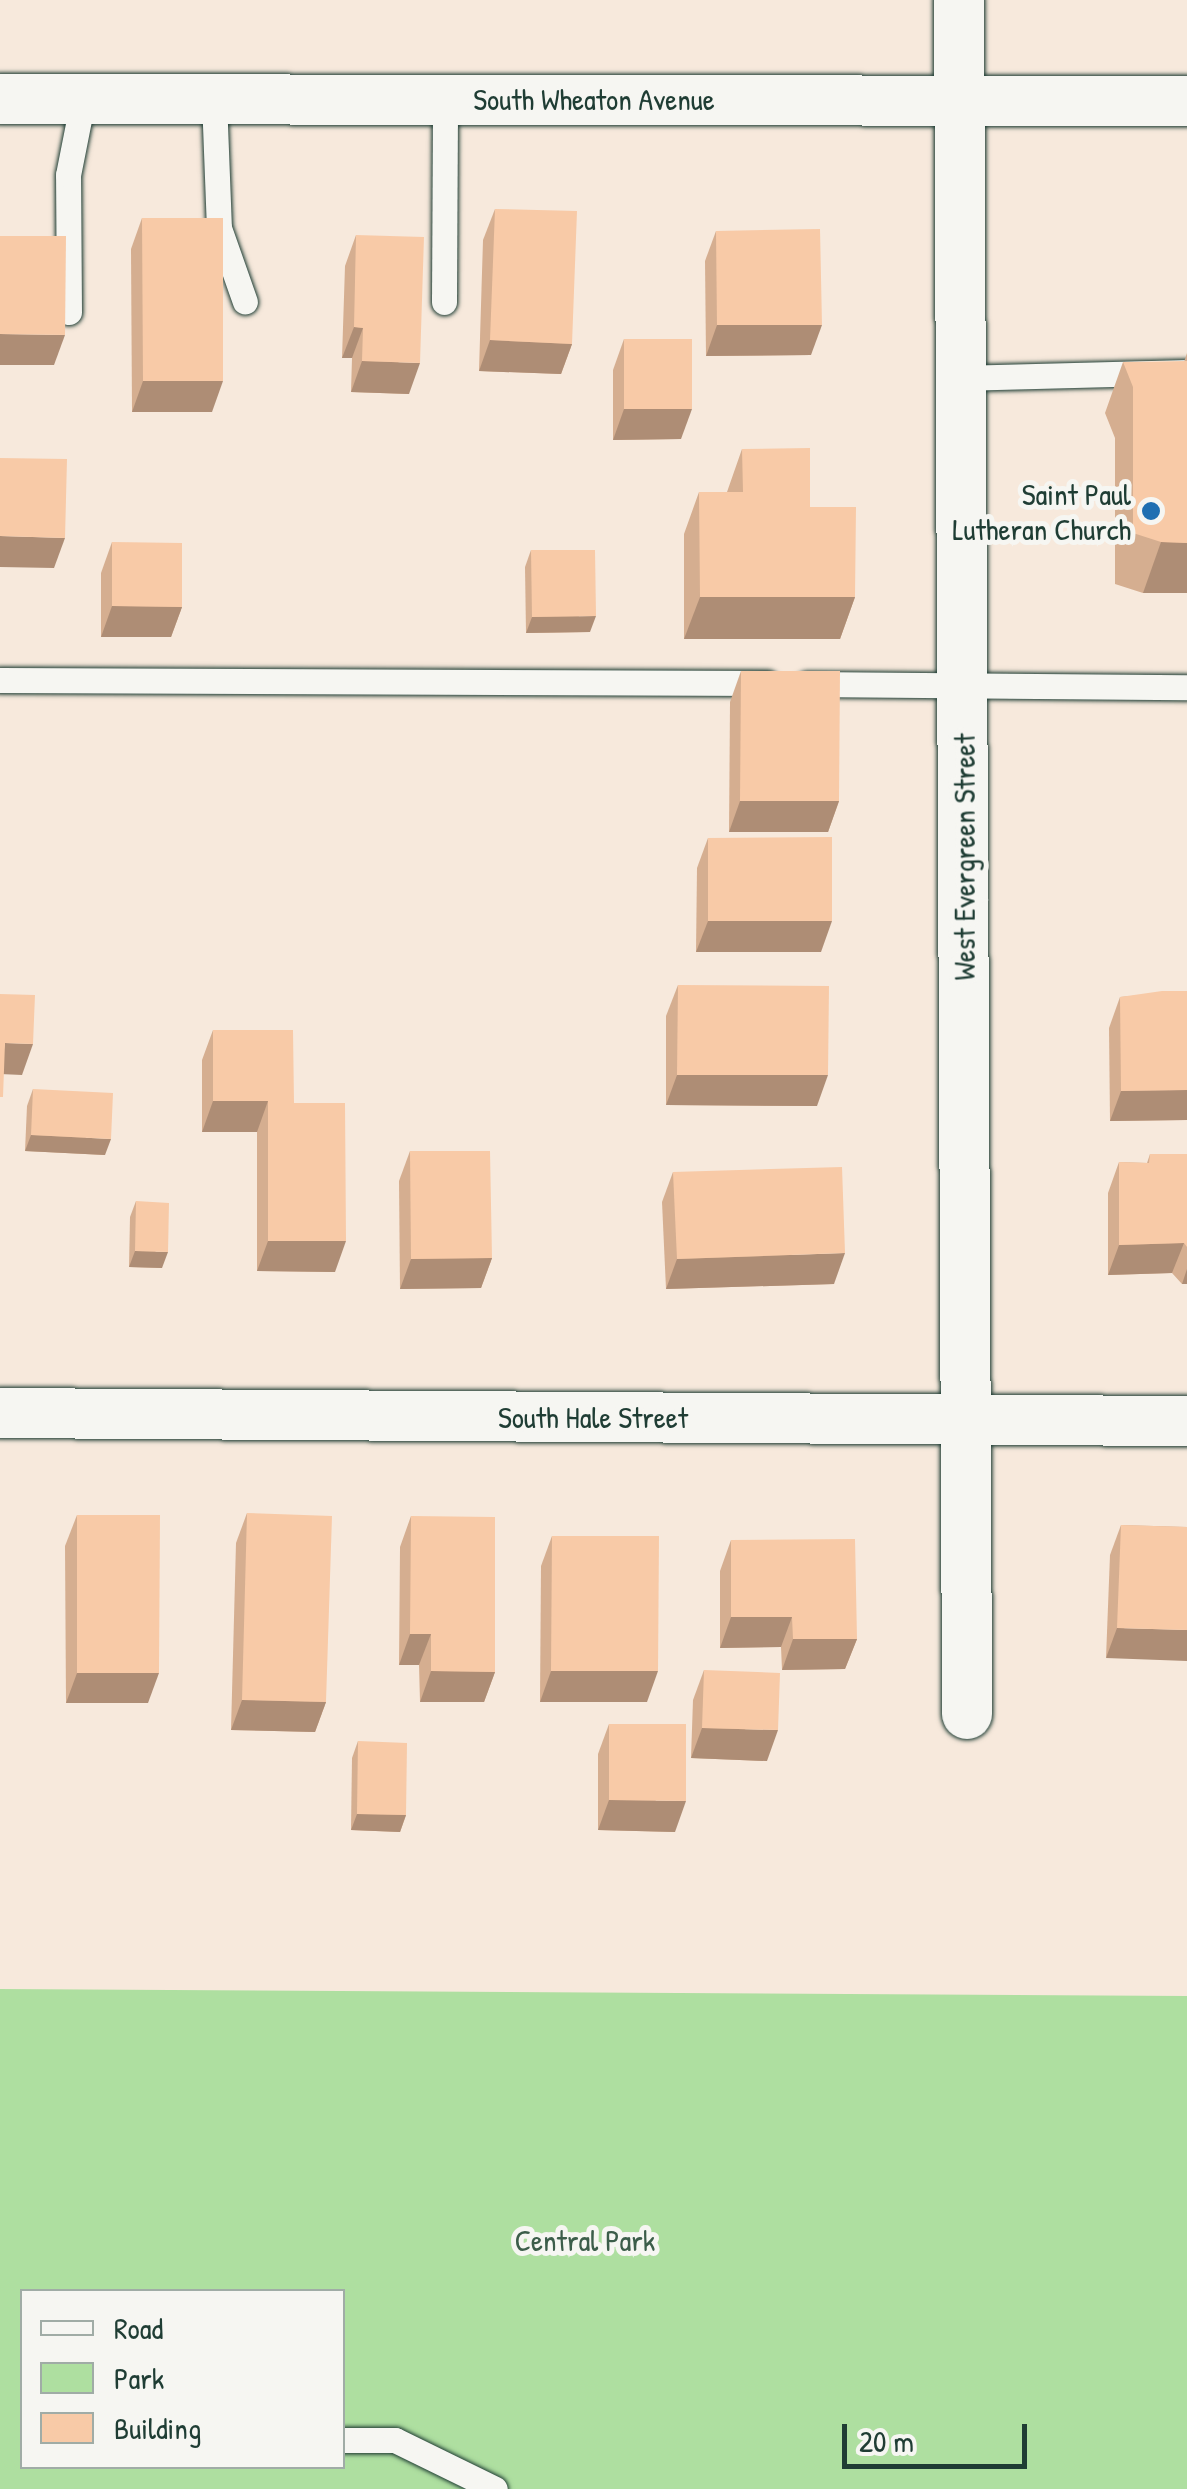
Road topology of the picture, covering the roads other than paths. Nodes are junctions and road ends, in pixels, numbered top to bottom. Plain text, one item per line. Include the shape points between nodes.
1 (959, 0) edge
2 (959, 98) junction
3 (0, 99) edge
4 (84, 99) junction
5 (214, 99) junction
6 (445, 99) junction
7 (1187, 102) edge
8 (245, 302) dead end
9 (444, 302) dead end
10 (70, 312) edge
11 (1187, 372) edge
12 (961, 378) junction
13 (0, 680) edge
14 (962, 684) junction
15 (1187, 687) edge
16 (0, 1412) edge
17 (967, 1420) junction
18 (1187, 1421) edge
19 (967, 1714) dead end
20 (345, 2440) edge
21 (495, 2489) edge

1 - 2 street, West Evergreen Street
2 - 6 street, South Wheaton Avenue
2 - 7 street, South Wheaton Avenue
2 - 12 street, West Evergreen Street
3 - 4 street, South Wheaton Avenue
4 - 5 street, South Wheaton Avenue
4 - 10 lane via 68,174
5 - 6 street, South Wheaton Avenue
5 - 8 lane via 219,228
6 - 9 lane
11 - 12 lane
12 - 14 street, West Evergreen Street
13 - 14 lane
14 - 15 lane
14 - 17 street, West Evergreen Street
16 - 17 street, South Hale Street
17 - 18 street, South Hale Street
17 - 19 street, West Evergreen Street
20 - 21 lane via 394,2440

